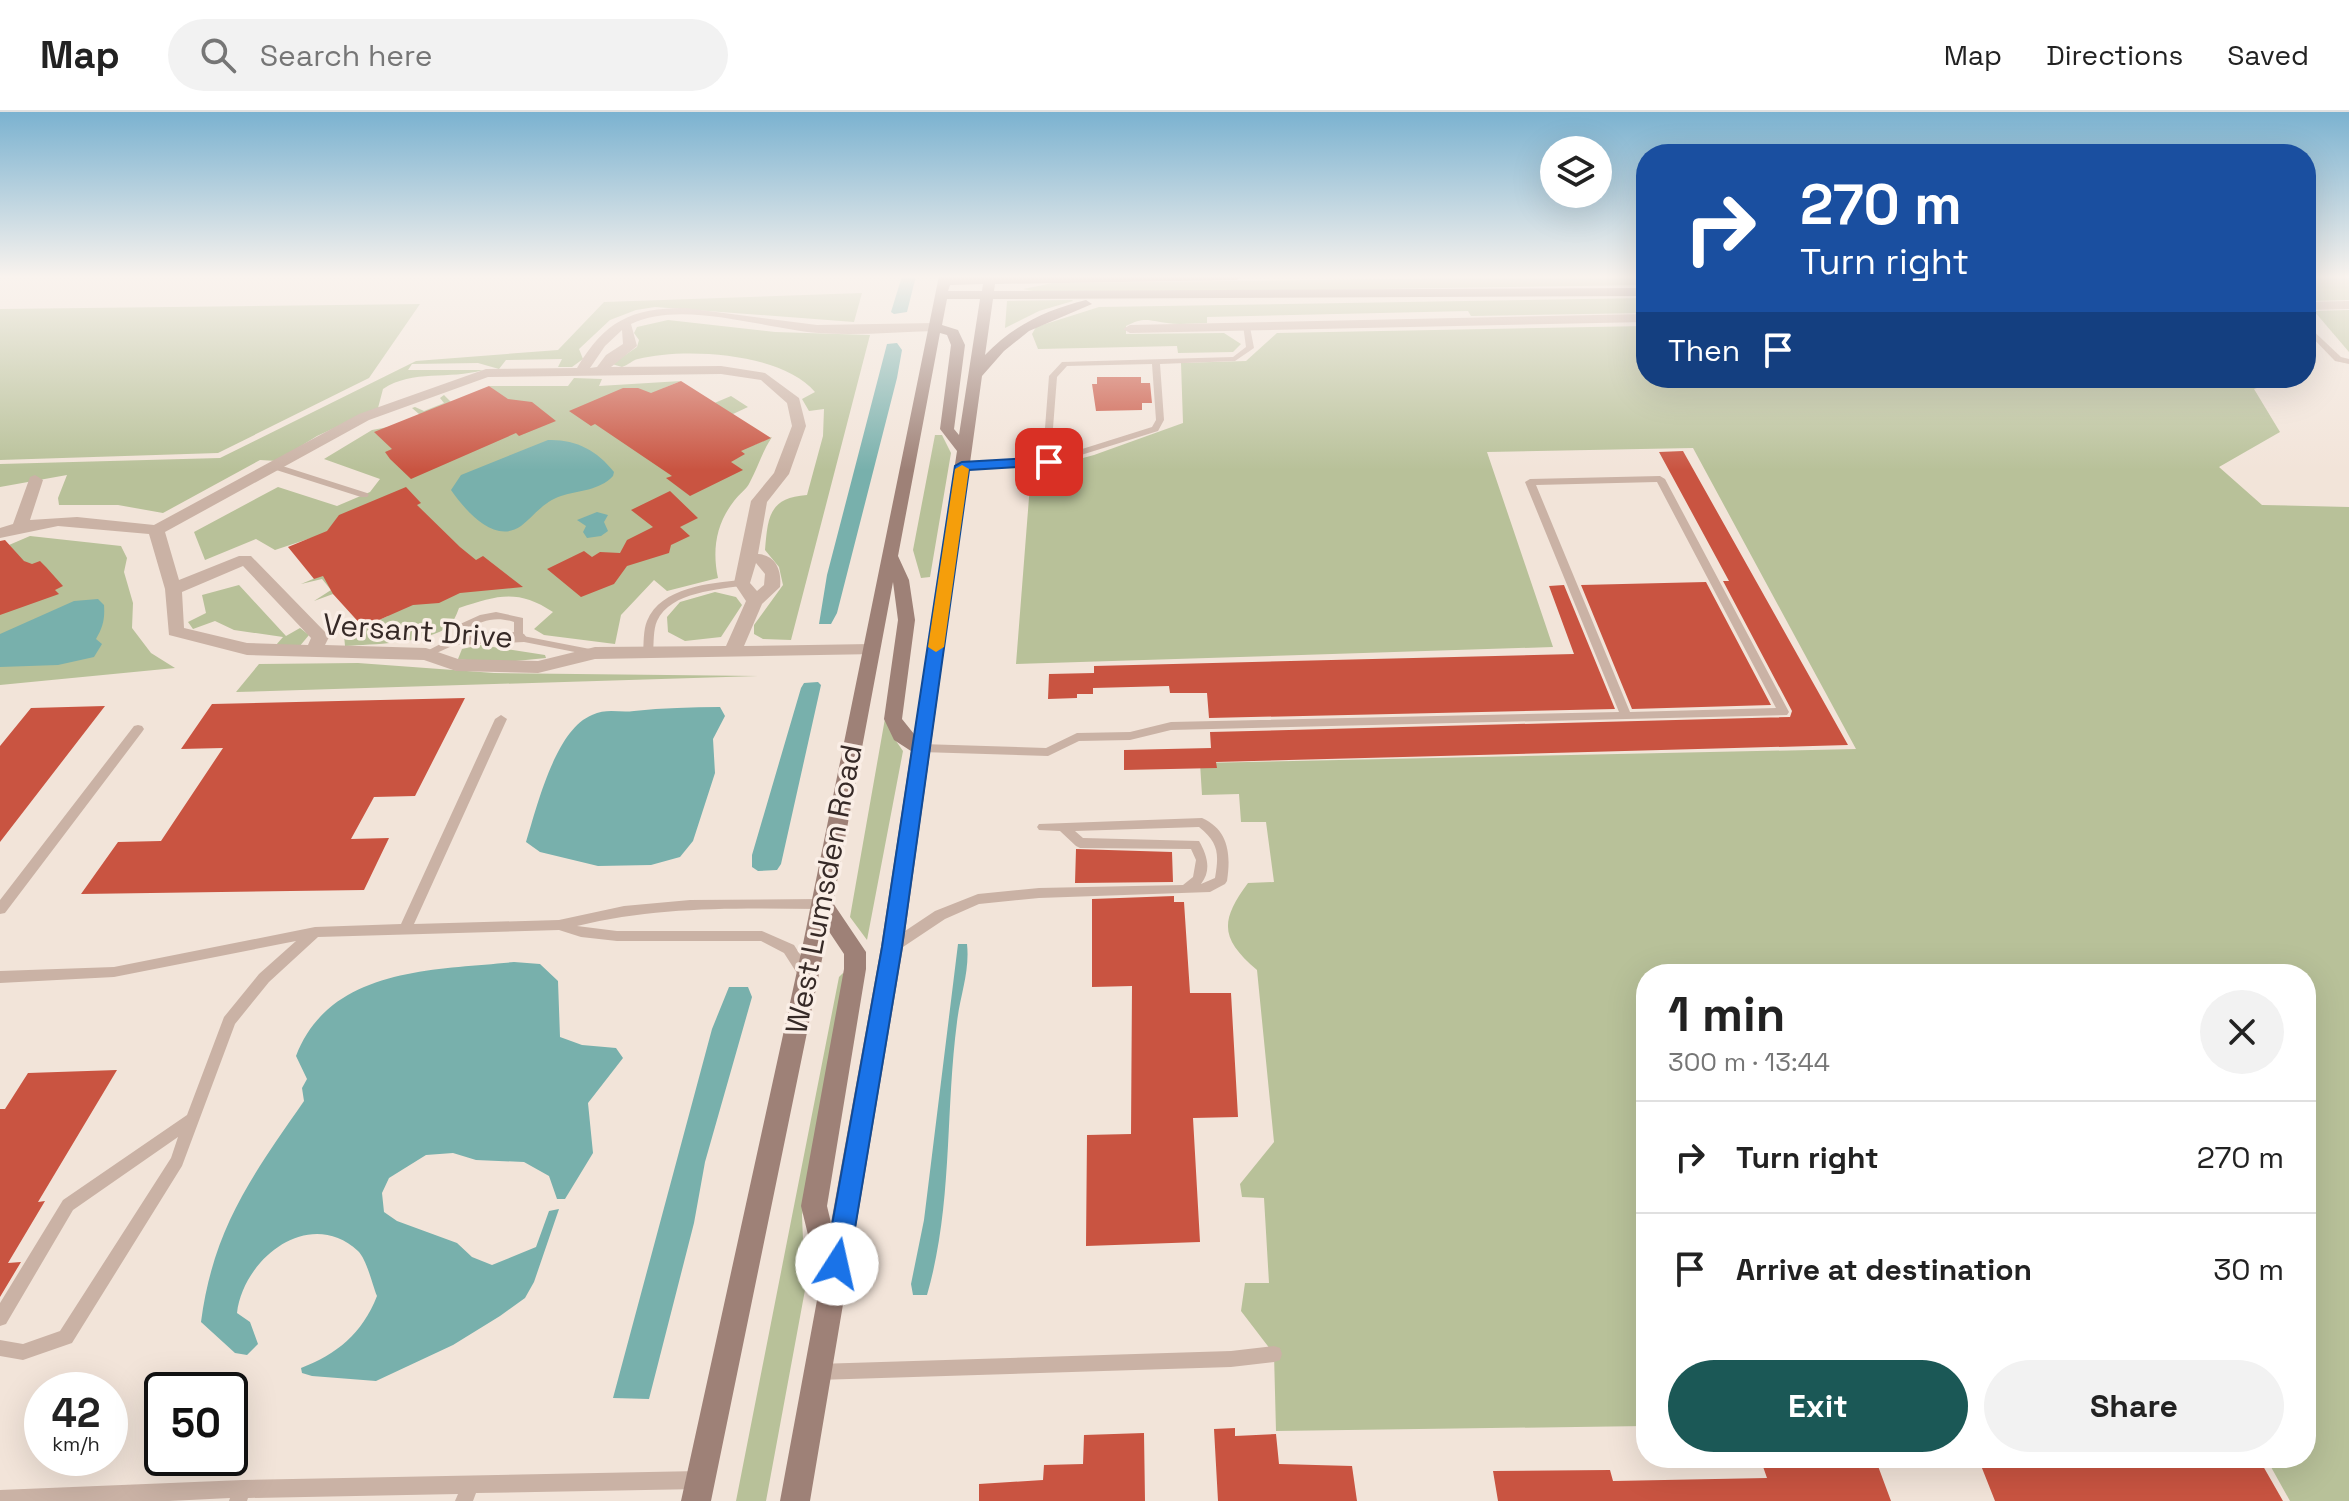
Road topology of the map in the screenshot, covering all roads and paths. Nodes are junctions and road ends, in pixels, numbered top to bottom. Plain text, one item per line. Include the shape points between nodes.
1 (606, 341) edge
2 (630, 341) edge
3 (932, 341) edge
4 (957, 341) edge
5 (980, 341) edge
6 (1003, 341) edge
7 (1249, 341) edge
8 (2320, 341) edge
9 (591, 356) junction
10 (1156, 361) junction
11 (2349, 362) edge
12 (607, 364) junction
13 (582, 370) junction
14 (976, 375) junction
15 (963, 458) junction
16 (1049, 462) junction
17 (273, 466) junction
18 (35, 480) dead end
19 (364, 495) dead end
20 (20, 526) junction
21 (156, 530) junction
22 (0, 533) edge
23 (891, 557) junction
24 (749, 558) junction
25 (742, 583) junction
26 (173, 589) junction
27 (755, 601) junction
28 (518, 638) joint
29 (459, 639) joint
30 (871, 650) junction
31 (314, 651) junction
32 (732, 652) junction
33 (595, 653) junction
34 (648, 653) junction
35 (426, 654) junction
36 (1626, 716) junction
37 (501, 719) dead end
38 (138, 729) dead end
39 (921, 748) junction
40 (1063, 826) junction
41 (1043, 827) dead end
42 (1186, 889) junction
43 (822, 904) junction
44 (0, 909) edge
45 (559, 925) junction
46 (405, 929) junction
47 (315, 932) junction
48 (892, 947) junction
49 (0, 977) edge
50 (808, 977) junction
51 (191, 1120) junction
52 (832, 1289) junction
53 (0, 1318) edge
54 (0, 1348) edge
55 (1274, 1354) dead end
56 (817, 1372) junction
57 (698, 1490) edge
58 (467, 1492) edge
59 (241, 1495) edge
60 (0, 1499) edge
61 (795, 1501) edge

1 - 9 street
2 - 12 street
3 - 23 main road, West Lumsden Road
4 - 15 main road via 947,429
5 - 14 main road
6 - 14 main road
7 - 10 lane via 1250,348 1235,359
8 - 11 lane via 2338,359
9 - 12 street
9 - 13 street
10 - 16 lane via 1160,420 1155,429
10 - 16 lane via 1076,362 1057,370 1049,428 1060,444 1059,454
12 - 13 street
12 - 24 street via 765,377 794,401 799,426 781,474 759,501
13 - 17 street via 486,373 364,417
14 - 15 main road
15 - 16 lane
15 - 39 main road
17 - 19 lane
17 - 21 street
18 - 20 street
20 - 21 street via 90,521
20 - 22 street
21 - 26 street, Versant Drive
23 - 30 main road, West Lumsden Road
23 - 39 main road via 909,601 893,719 901,735
24 - 25 street
24 - 27 street via 764,559 773,574 772,587
25 - 27 street
25 - 34 lane via 691,592 663,606 651,623
26 - 31 street, Versant Drive via 175,631 247,649
26 - 31 street via 245,559 320,637
27 - 32 street
28 - 29 street
28 - 33 lane
29 - 35 lane
30 - 32 street, Versant Drive
30 - 43 main road, West Lumsden Road
31 - 35 street, Versant Drive
32 - 34 street, Versant Drive
33 - 34 street, Versant Drive
33 - 35 street, Versant Drive via 538,667 456,665
36 - 36 lane via 1783,712 1660,479 1530,482
36 - 39 lane via 1171,726 1130,736 1077,737 1048,752
37 - 46 lane
38 - 44 lane
39 - 48 main road
40 - 41 lane
40 - 42 lane via 1080,843 1195,844 1202,860 1199,879
40 - 42 lane via 1202,822 1218,834 1225,856 1221,881 1206,889
42 - 48 lane via 978,899 940,915
43 - 45 lane via 651,908
43 - 50 main road, West Lumsden Road
43 - 52 main road via 855,952 814,1206
45 - 46 lane
45 - 50 lane via 617,936 762,936 789,949
46 - 47 lane
47 - 49 lane via 114,972
47 - 51 lane via 264,978 229,1021
48 - 52 main road
50 - 57 main road, West Lumsden Road
51 - 53 lane via 68,1205
51 - 54 lane via 177,1161 66,1337 23,1352
52 - 56 main road
55 - 56 lane
56 - 61 main road
57 - 58 lane
58 - 59 lane
59 - 60 lane

